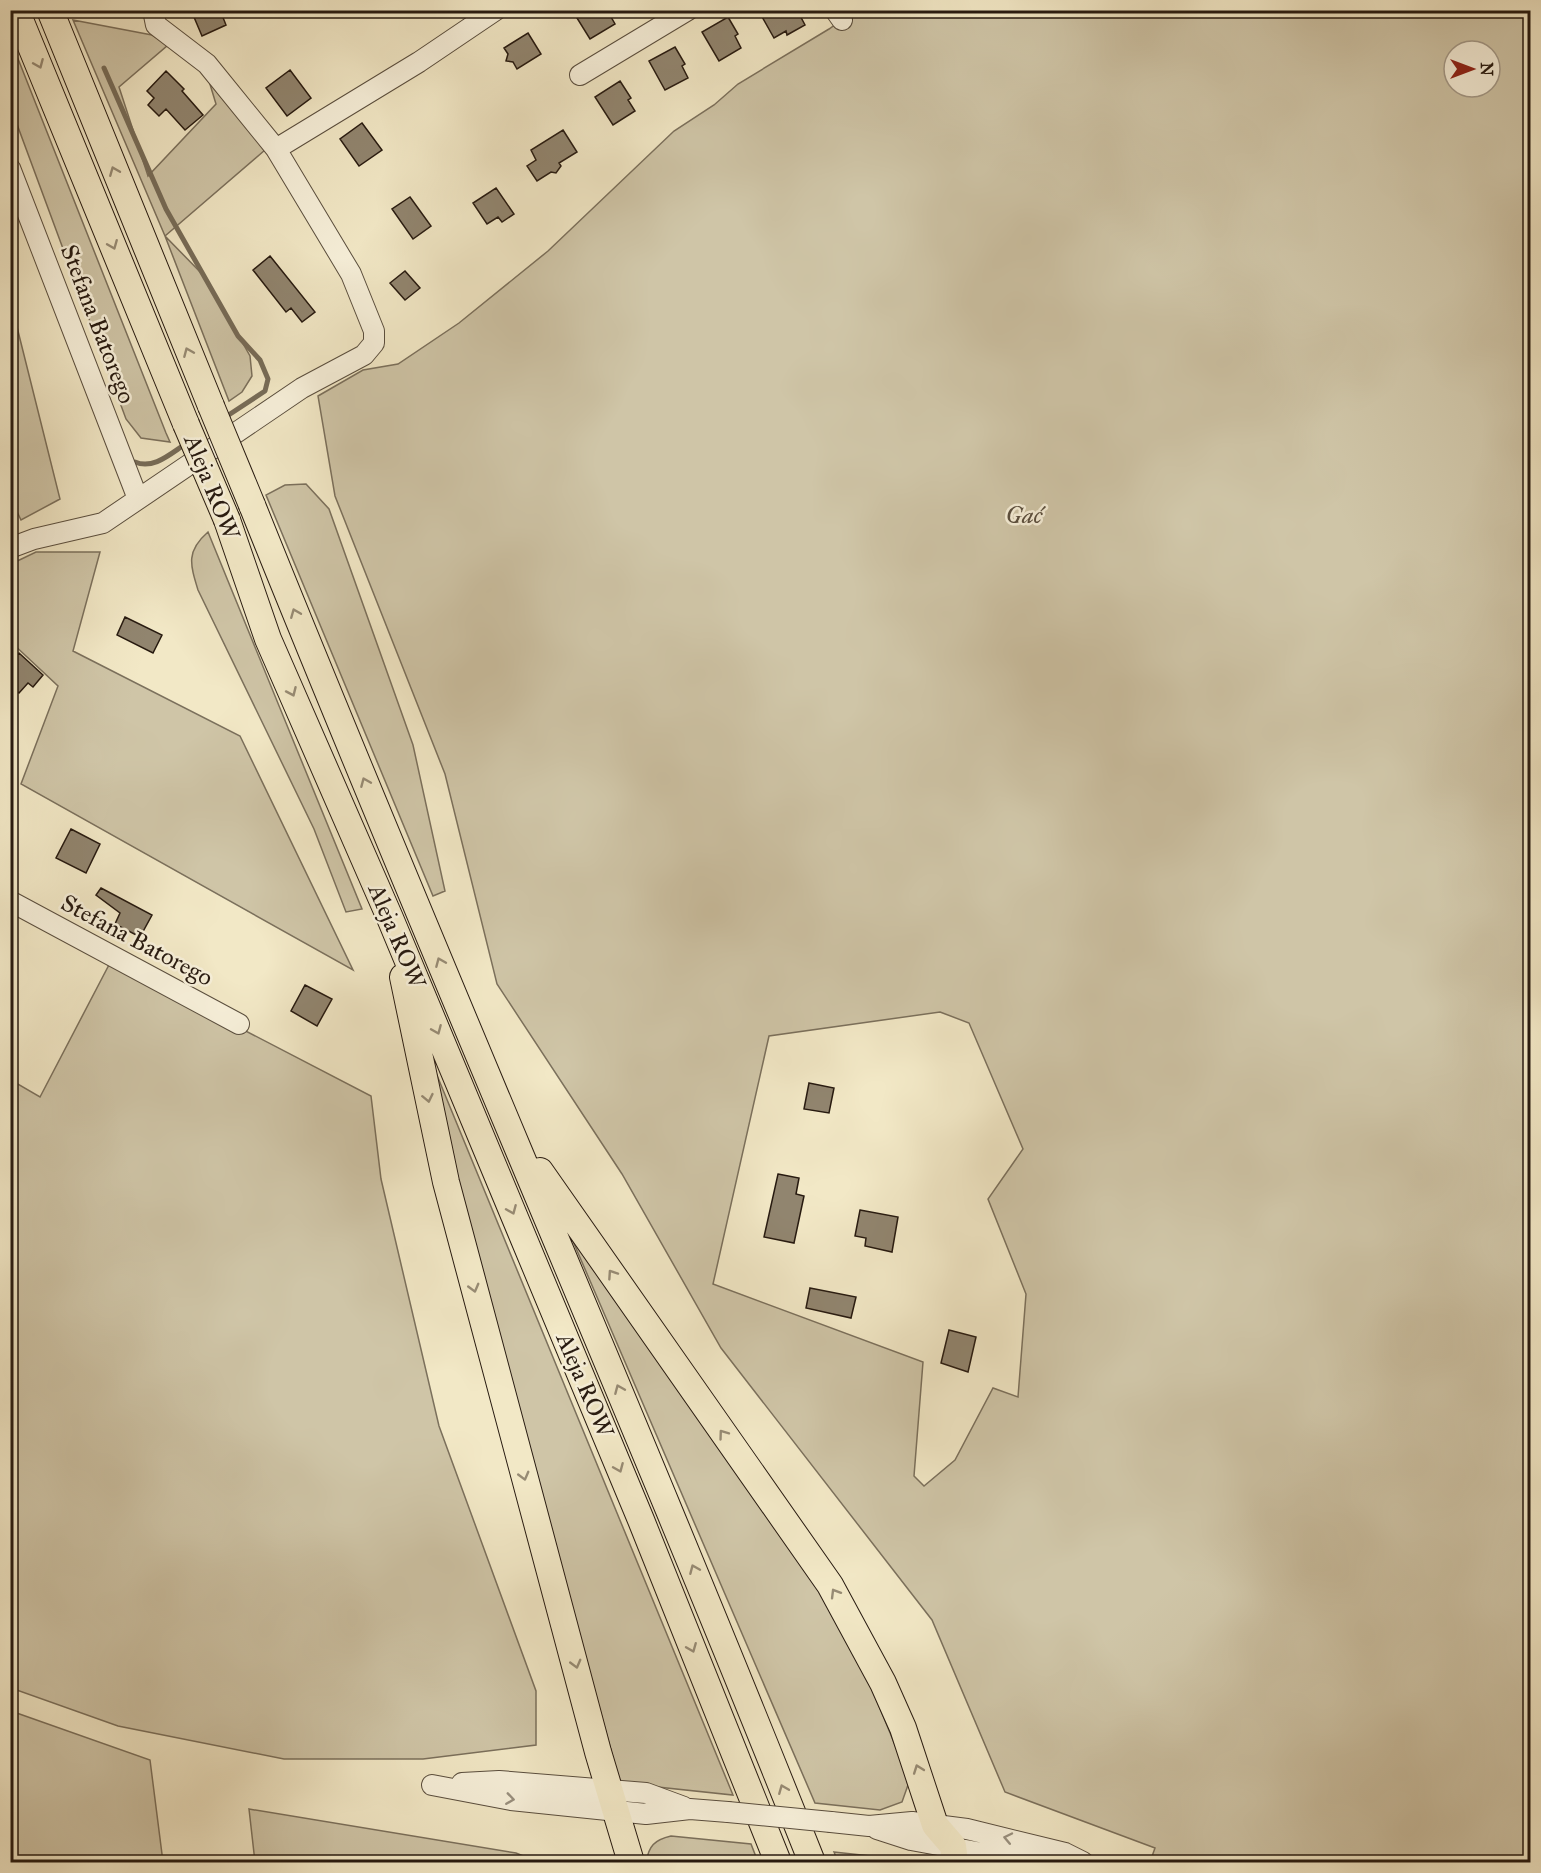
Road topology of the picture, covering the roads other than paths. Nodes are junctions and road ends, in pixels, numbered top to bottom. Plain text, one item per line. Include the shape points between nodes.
1 (16, 10) edge
2 (50, 10) edge
3 (153, 10) edge
4 (496, 10) edge
5 (688, 10) edge
6 (580, 75) dead end
7 (276, 149) junction
8 (10, 168) edge
9 (138, 499) junction
10 (10, 548) edge
11 (10, 901) edge
12 (390, 918) junction
13 (239, 1024) dead end
14 (512, 1132) junction
15 (613, 1800) junction
16 (935, 1825) junction
17 (868, 1826) junction
18 (954, 1854) edge
19 (631, 1863) edge
20 (778, 1863) edge
21 (812, 1863) edge
22 (1031, 1863) edge
23 (1083, 1863) edge

1 -> 12 main road, Aleja ROW, bridge via 227,520 268,639
14 -> 2 main road, Aleja ROW, bridge via 332,706
3 - 7 street via 156,25 207,64
4 - 7 street
5 - 6 street
7 - 9 street via 351,274 374,331 374,343 364,355 302,388
8 - 9 street, Stefana Batorego
9 - 10 street via 103,523
11 - 13 street, Stefana Batorego
12 -> 15 main road via 446,1182
12 -> 20 main road, Aleja ROW via 641,1520
16 -> 14 main road via 903,1728 859,1634 830,1585
21 -> 14 main road, Aleja ROW
15 -> 15 street via 499,1781 432,1785 511,1800
15 - 17 street, bridge via 646,1793 690,1809
15 - 19 main road
16 - 17 street via 912,1822
16 - 18 main road
23 -> 16 street via 1065,1853 1022,1841
17 - 18 street
18 - 22 street

